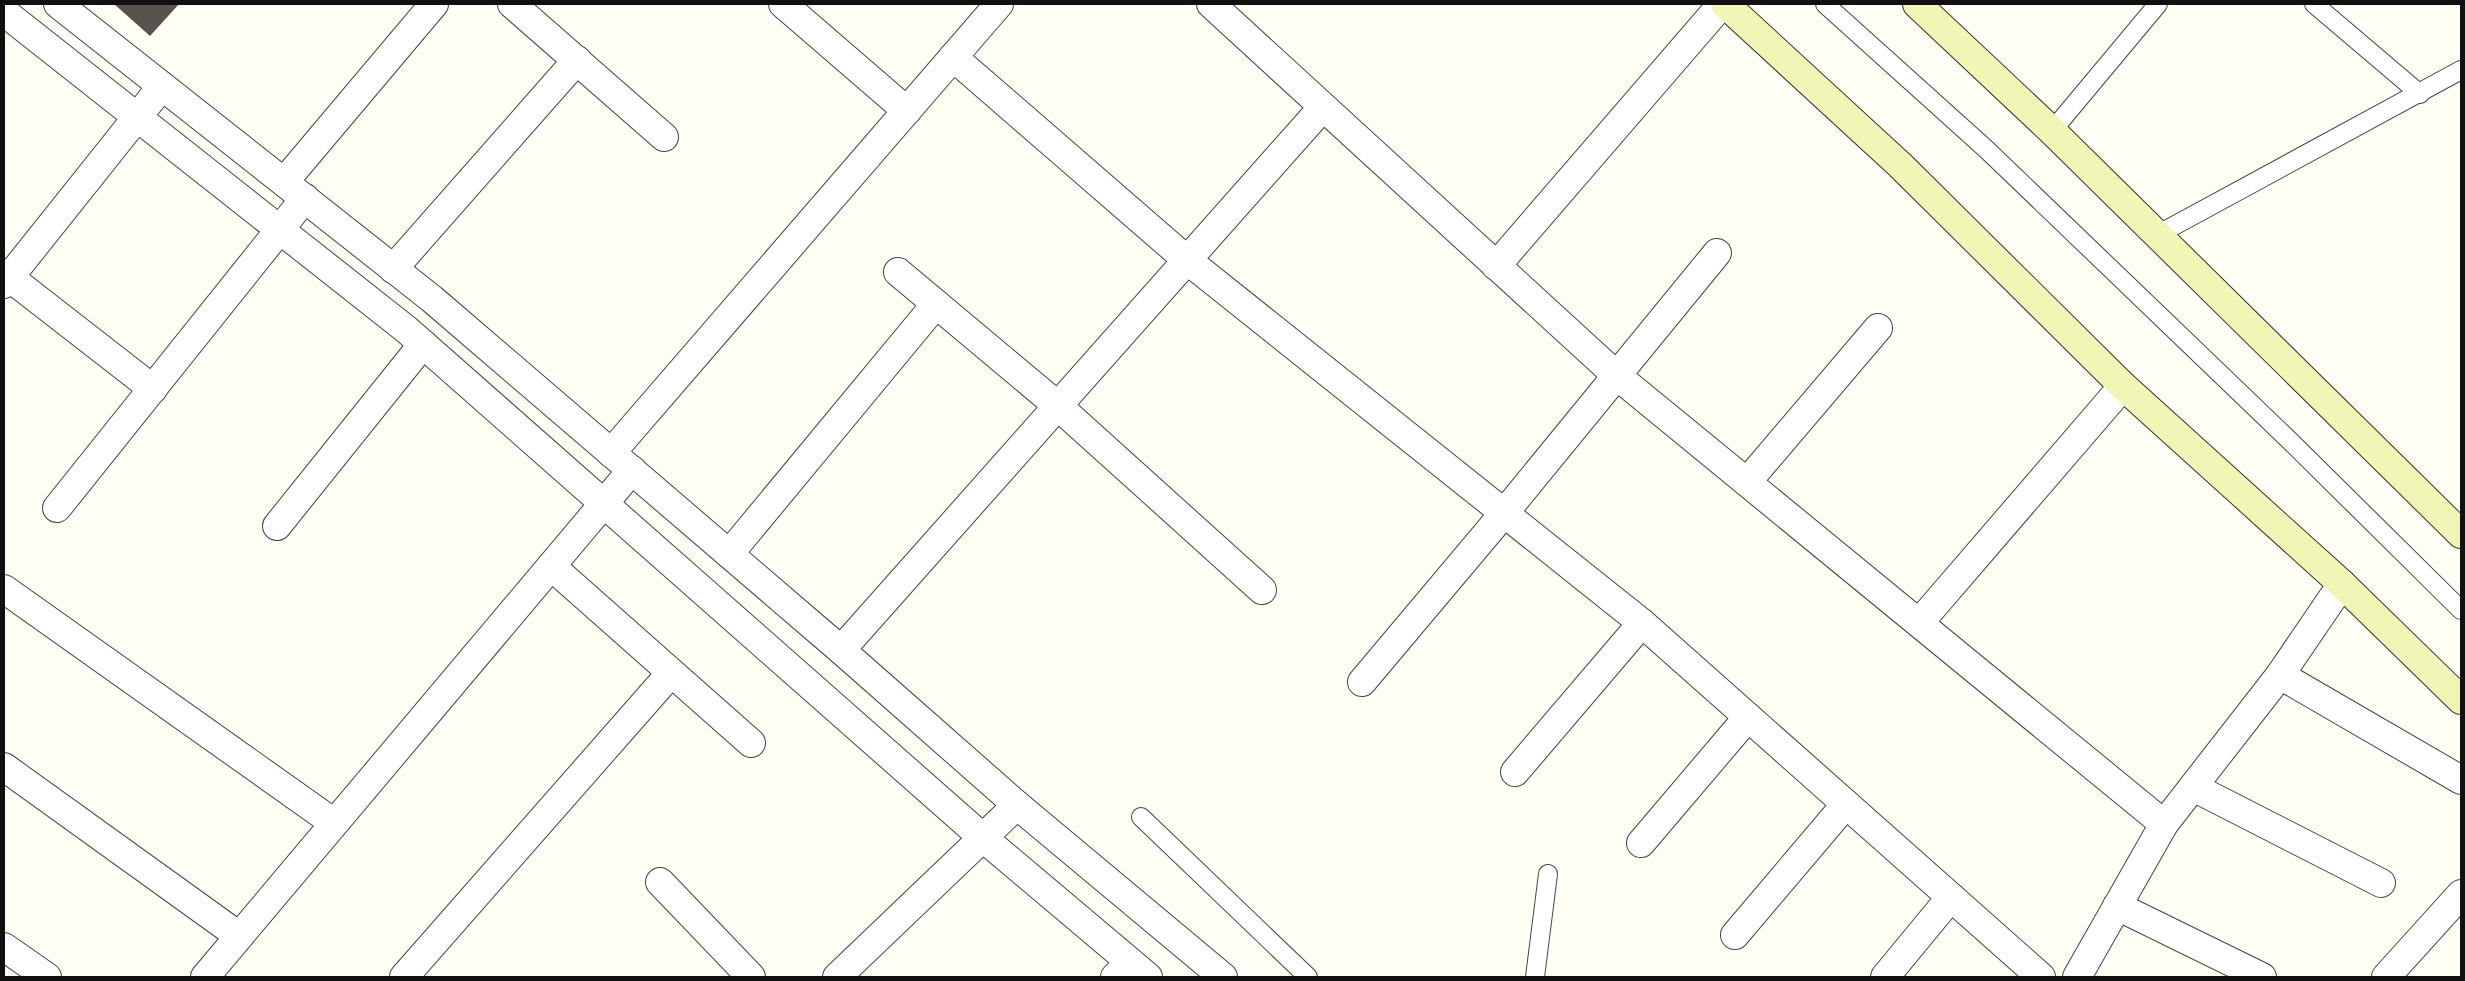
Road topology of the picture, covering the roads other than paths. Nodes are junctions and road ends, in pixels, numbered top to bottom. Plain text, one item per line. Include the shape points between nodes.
1 (58, 4) edge
2 (434, 4) edge
3 (512, 4) edge
4 (783, 4) edge
5 (999, 4) edge
6 (1211, 4) edge
7 (1723, 4) edge
8 (1824, 4) edge
9 (2158, 4) edge
10 (2314, 4) edge
11 (1927, 7) edge
12 (4, 12) edge
13 (953, 57) junction
14 (576, 60) junction
15 (2461, 70) edge
16 (162, 86) junction
17 (2420, 94) junction
18 (1323, 106) junction
19 (906, 111) junction
20 (138, 118) junction
21 (2052, 130) junction
22 (664, 137) dead end
23 (294, 190) junction
24 (281, 230) junction
25 (2157, 234) junction
26 (1717, 253) dead end
27 (1187, 260) junction
28 (1496, 266) junction
29 (393, 269) junction
30 (898, 272) dead end
31 (6, 278) edge
32 (936, 304) junction
33 (1878, 328) dead end
34 (423, 344) junction
35 (1616, 375) junction
36 (2123, 386) junction
37 (153, 389) junction
38 (1058, 406) junction
39 (611, 453) junction
40 (632, 470) junction
41 (1747, 482) junction
42 (603, 503) junction
43 (57, 508) dead end
44 (1505, 512) junction
45 (277, 526) dead end
46 (2461, 534) edge
47 (729, 554) junction
48 (551, 566) junction
49 (2342, 584) junction
50 (4, 589) edge
51 (1262, 590) dead end
52 (2461, 610) edge
53 (1642, 623) junction
54 (1919, 624) junction
55 (841, 650) junction
56 (671, 673) junction
57 (2280, 675) junction
58 (1362, 682) dead end
59 (2461, 700) edge
60 (1748, 717) junction
61 (751, 743) dead end
62 (4, 767) edge
63 (1515, 772) dead end
64 (2461, 780) edge
65 (2193, 787) junction
66 (1846, 804) junction
67 (1017, 805) junction
68 (1141, 817) dead end
69 (334, 823) junction
70 (2164, 824) junction
71 (982, 837) junction
72 (1641, 843) dead end
73 (1548, 874) dead end
74 (660, 882) dead end
75 (2381, 883) dead end
76 (2461, 894) edge
77 (1951, 897) junction
78 (2117, 906) junction
79 (1735, 934) dead end
80 (239, 936) junction
81 (4, 947) edge
82 (1131, 972) edge
83 (47, 977) edge
84 (205, 977) edge
85 (404, 977) edge
86 (751, 977) edge
87 (837, 977) edge
88 (1223, 977) edge
89 (1308, 977) edge
90 (1535, 977) edge
91 (1885, 977) edge
92 (2041, 977) edge
93 (2077, 977) edge
94 (2262, 977) edge
95 (2386, 977) edge

1 - 16 street
2 - 23 street
3 - 14 street
4 - 19 street
5 - 13 street
6 - 18 street
7 - 28 street
7 - 36 main road via 1900,165
8 - 52 lane via 1986,149
9 - 21 lane
10 - 17 lane
11 - 21 main road
12 - 20 street
13 - 19 street
13 - 27 street
14 - 22 street
14 - 29 street
15 - 17 lane
16 - 20 street
16 - 23 street
17 - 25 lane
18 - 27 street
18 - 28 street
19 - 39 street
20 - 24 street
20 - 31 street
21 - 25 main road
23 - 24 street
23 - 29 street
24 - 34 street
24 - 37 street
25 - 46 main road
26 - 35 street
27 - 38 street
27 - 44 street
28 - 35 street
29 - 39 street
30 - 32 street
31 - 37 street
32 - 38 street
32 - 47 street
33 - 41 street
34 - 42 street
34 - 45 street
35 - 41 street
35 - 44 street
36 - 49 main road
36 - 54 street
37 - 43 street
38 - 51 street
38 - 55 street
39 - 40 street
40 - 42 street
40 - 47 street
41 - 54 street
42 - 48 street
42 - 71 street
44 - 53 street
44 - 58 street
47 - 55 street
48 - 56 street
48 - 69 street
49 - 57 street
49 - 59 main road
50 - 69 street
53 - 60 street
53 - 63 street
54 - 70 street
55 - 67 street
56 - 61 street
56 - 85 street
57 - 64 street
57 - 65 street
60 - 66 street
60 - 72 street
62 - 80 street
65 - 70 street
65 - 75 street
66 - 77 street
66 - 79 street
67 - 71 street
67 - 88 street
68 - 89 lane
69 - 80 street
70 - 78 street
71 - 82 street
71 - 87 street
73 - 90 lane
74 - 86 street
76 - 95 street
77 - 91 street
77 - 92 street
78 - 93 street
78 - 94 street
80 - 84 street
81 - 83 street

